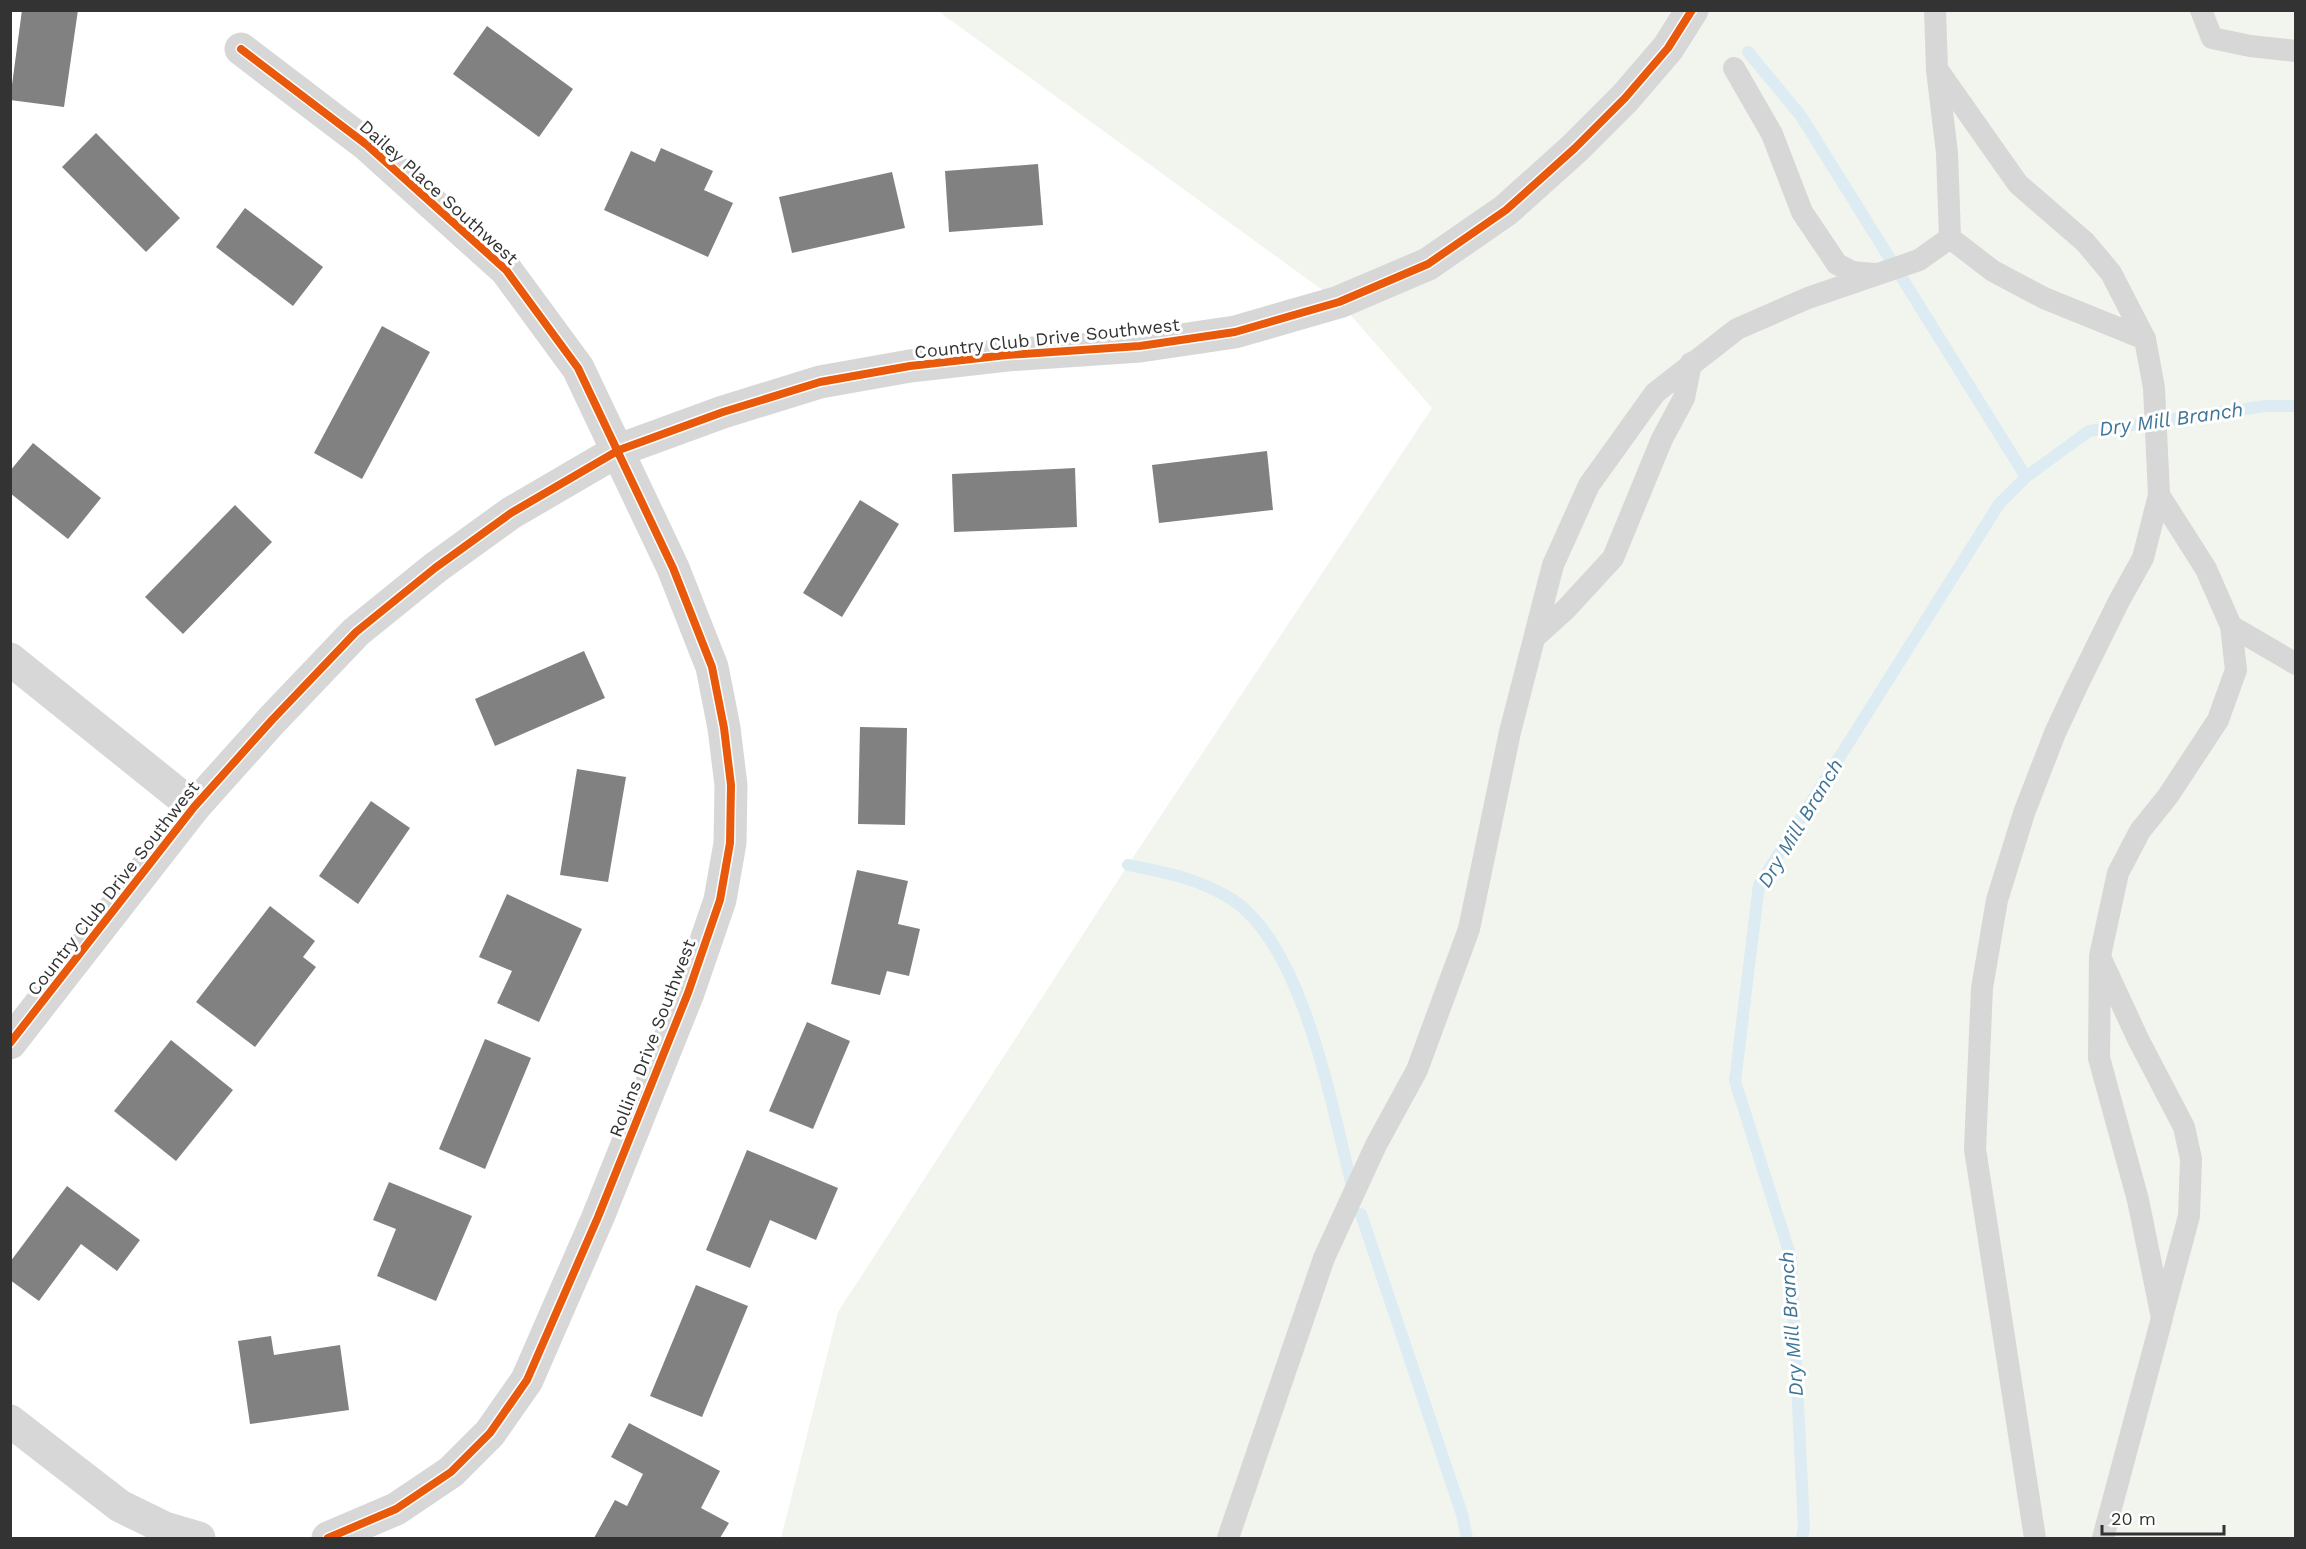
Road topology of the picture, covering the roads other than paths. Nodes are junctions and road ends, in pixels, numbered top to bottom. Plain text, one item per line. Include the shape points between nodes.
1 (1692, 10) edge
2 (1935, 10) edge
3 (2201, 10) edge
4 (241, 49) dead end
5 (2295, 51) edge
6 (1734, 68) dead end
7 (1937, 69) junction
8 (1950, 238) junction
9 (1879, 274) junction
10 (2145, 339) junction
11 (1691, 363) junction
12 (619, 450) junction
13 (2159, 495) junction
14 (2231, 626) junction
15 (1535, 637) junction
16 (10, 659) edge
17 (2295, 664) edge
18 (194, 807) junction
19 (2100, 956) junction
20 (10, 1043) edge
21 (2162, 1318) junction
22 (10, 1421) edge
23 (199, 1539) edge
24 (328, 1539) edge
25 (1228, 1539) edge
26 (2035, 1539) edge
27 (2103, 1539) edge

1 - 12 street, Country Club Drive Southwest via 1668,48 1625,98 1506,210 1428,264 1339,302 1235,332 1140,346 910,366 820,382
2 - 7 lane
3 - 5 lane via 2212,38
4 - 12 street, Dailey Place Southwest via 367,145 506,270 578,368
6 - 9 lane via 1772,134 1802,212 1837,264 1852,272
7 - 8 lane via 1947,153
7 - 10 lane via 2018,184 2085,242 2111,273
8 - 9 lane via 1919,260
8 - 10 lane via 2003,277
9 - 11 lane via 1808,298 1737,329
10 - 13 lane via 2154,388
11 - 15 lane via 1684,398 1662,439 1613,558
11 - 15 lane via 1654,393 1589,485 1553,565
12 - 18 street, Country Club Drive Southwest via 510,513 356,632
12 - 24 street, Rollins Drive Southwest via 673,568 712,667 730,785 730,843 720,900 688,993 598,1217 527,1380 490,1433 451,1472 396,1509
13 - 14 lane via 2206,569
13 - 26 lane via 2143,558 2076,688 2024,813 1997,900 1982,988 1975,1149
14 - 17 lane
14 - 19 lane via 2236,670 2218,720 2140,831 2118,873
15 - 25 lane via 1510,732 1469,929 1417,1070 1376,1145 1324,1258
16 - 18 street
18 - 20 street, Country Club Drive Southwest
19 - 21 lane via 2100,1058 2138,1200
19 - 21 lane via 2184,1127 2191,1159 2190,1216
21 - 27 lane
22 - 23 street via 120,1506

